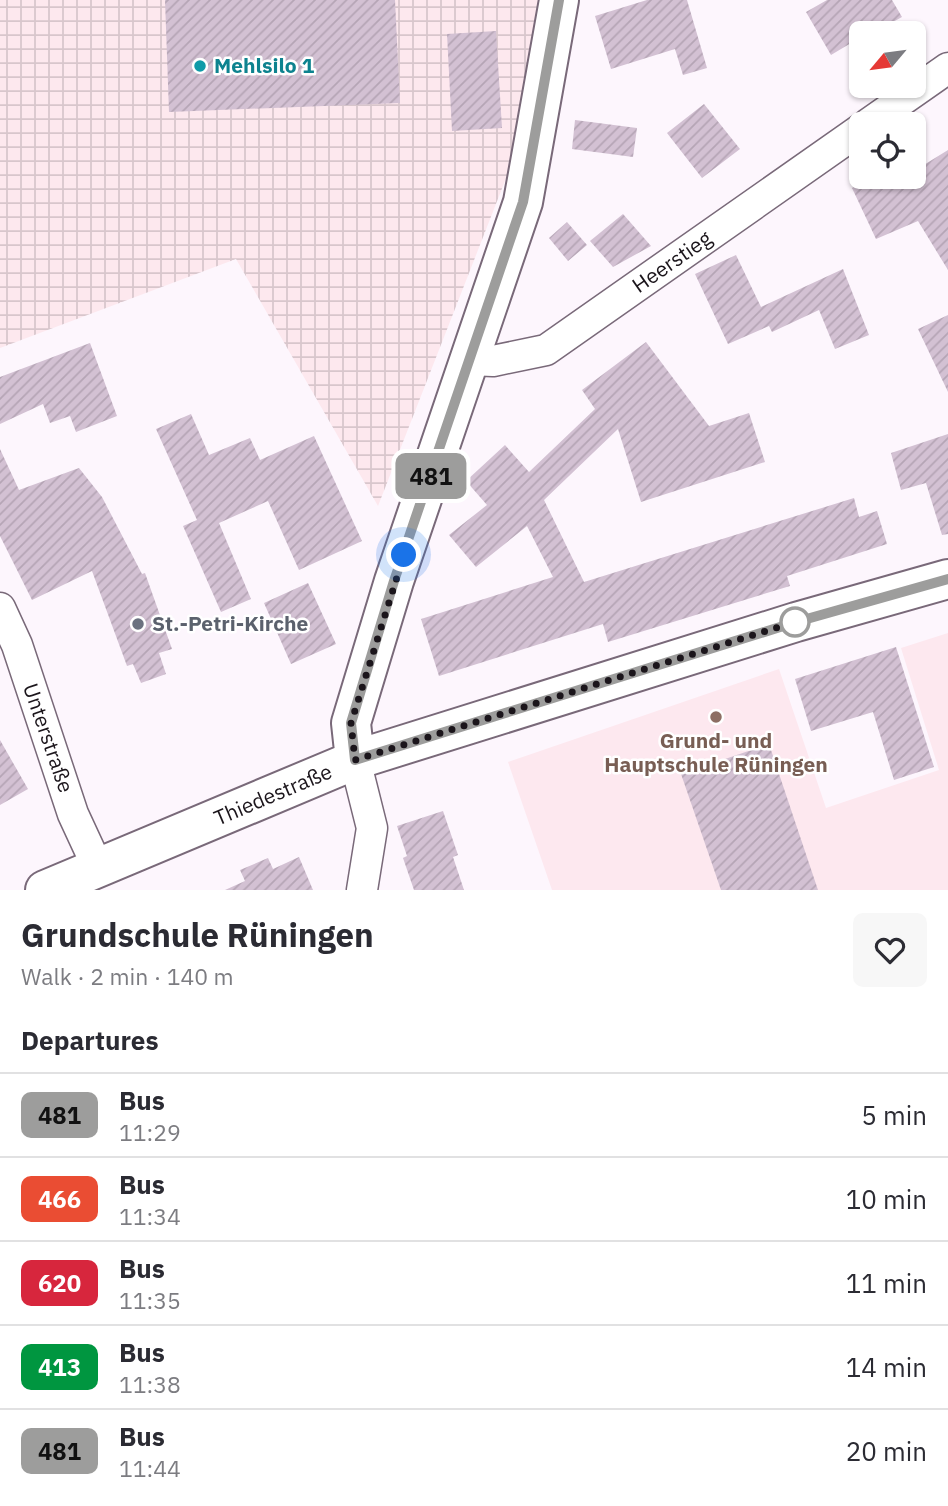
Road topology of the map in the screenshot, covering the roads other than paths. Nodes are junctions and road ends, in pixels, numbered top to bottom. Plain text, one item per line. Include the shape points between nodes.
1 (559, 0) edge
2 (948, 68) edge
3 (884, 112) edge
4 (849, 137) edge
5 (470, 360) junction
6 (948, 579) edge
7 (0, 608) edge
8 (355, 760) junction
9 (98, 868) junction
10 (45, 890) edge
11 (362, 890) edge

1 - 5 street via 523,202
2 - 3 street
4 - 5 street, Heerstieg via 547,350 494,361
5 - 8 street via 351,723
6 - 8 street, Thiedestraße
7 - 9 street, Unterstraße
8 - 9 street, Thiedestraße
8 - 11 street via 372,828
9 - 10 street, Thiedestraße

